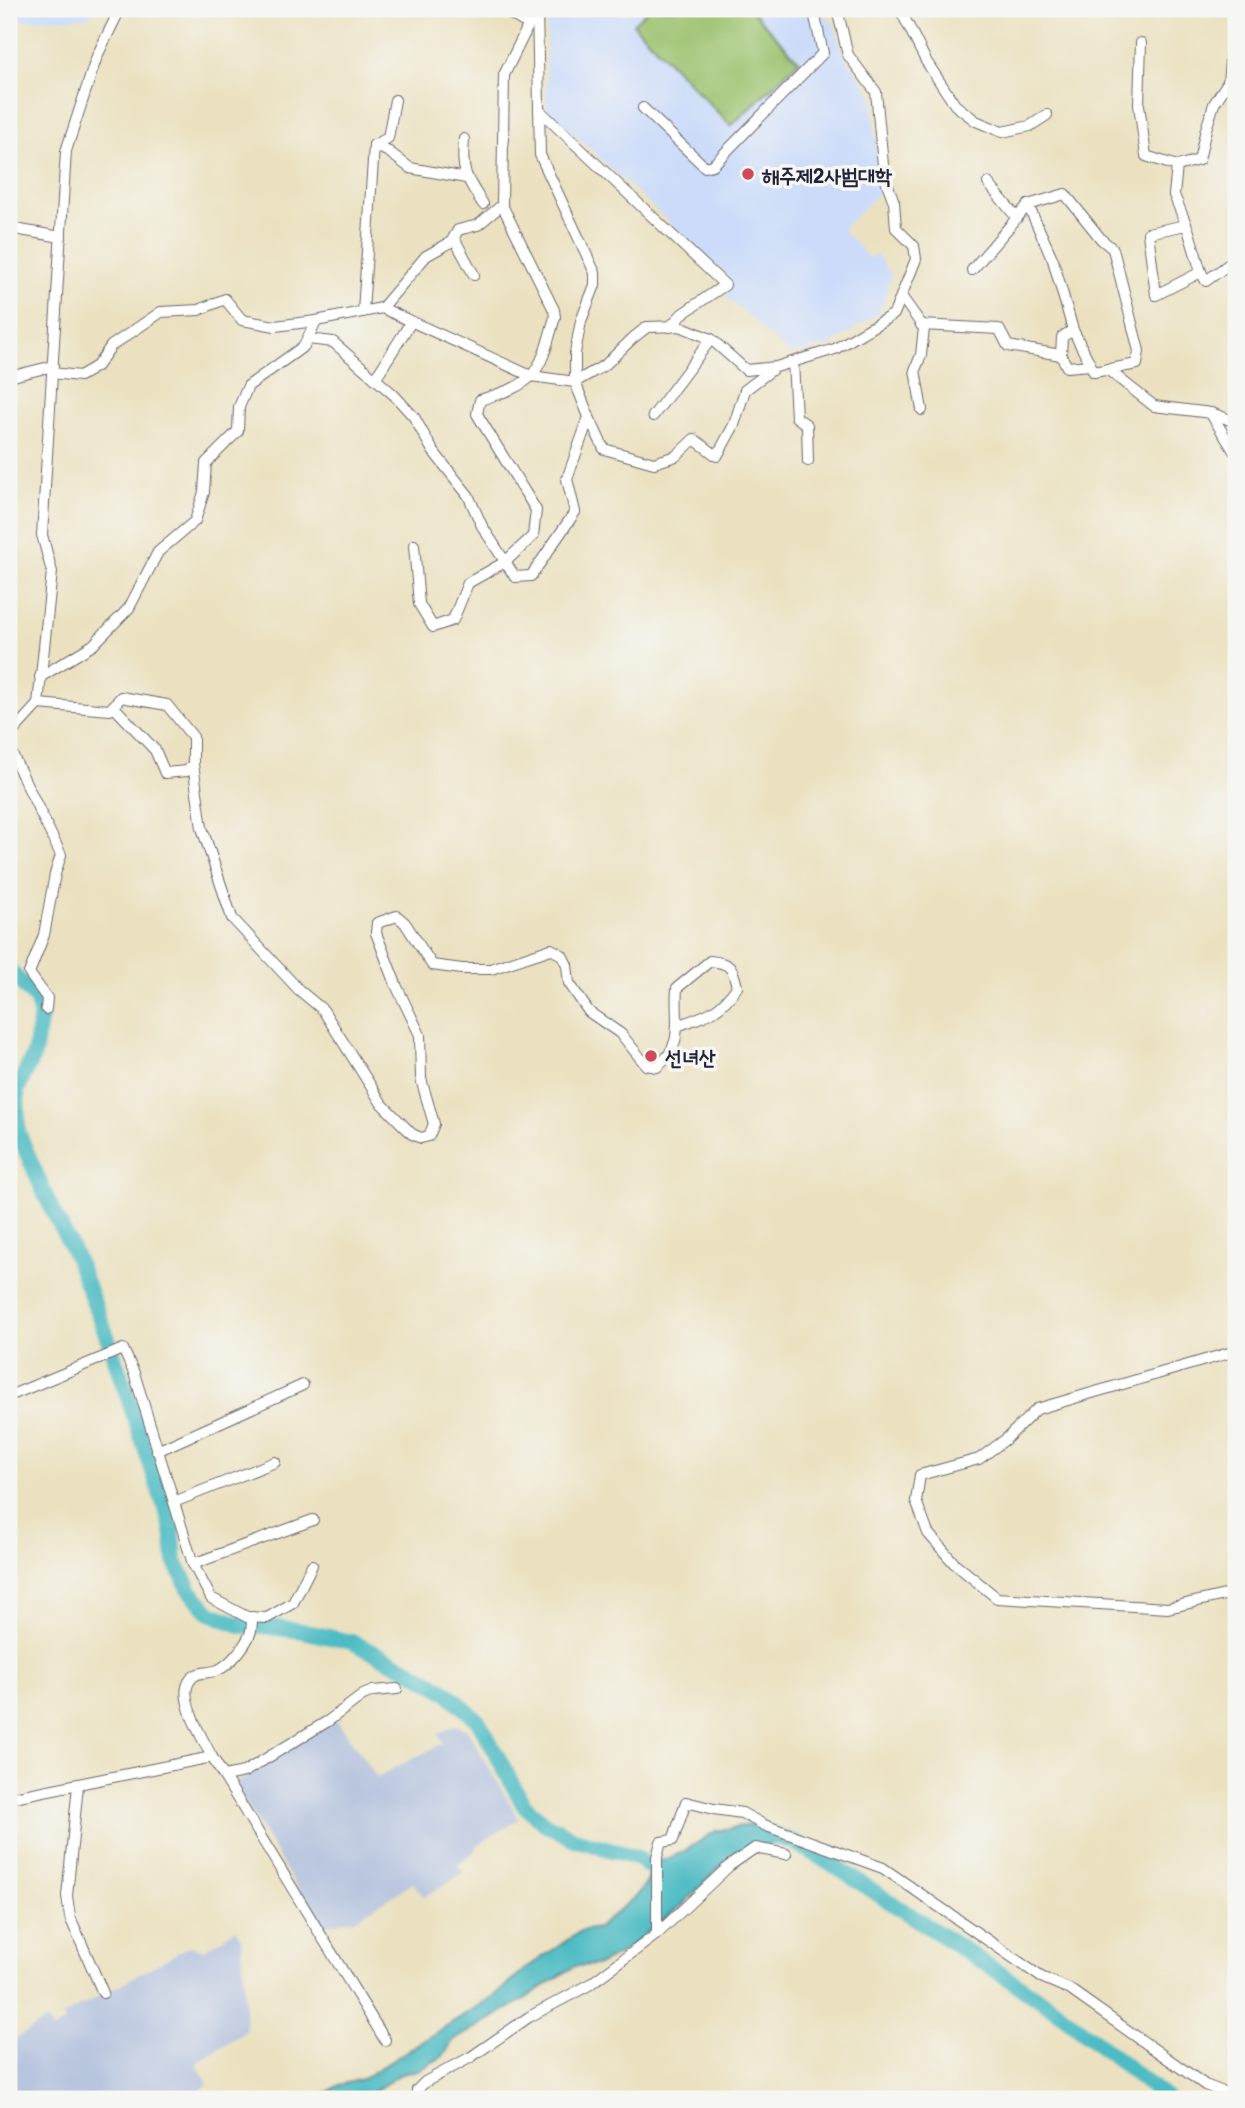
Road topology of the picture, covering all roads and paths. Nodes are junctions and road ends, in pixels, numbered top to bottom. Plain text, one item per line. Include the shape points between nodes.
1 (120, 9) edge
2 (502, 9) edge
3 (537, 9) edge
4 (822, 9) edge
5 (837, 9) edge
6 (900, 9) edge
7 (529, 25) junction
8 (1140, 43) dead end
9 (1236, 46) edge
10 (395, 100) dead end
11 (643, 108) dead end
12 (539, 110) junction
13 (1046, 115) dead end
14 (464, 139) dead end
15 (374, 145) junction
16 (1177, 166) junction
17 (466, 178) junction
18 (988, 183) dead end
19 (482, 204) dead end
20 (502, 205) junction
21 (1028, 205) junction
22 (1017, 218) junction
23 (1186, 225) junction
24 (9, 228) edge
25 (61, 237) junction
26 (454, 238) junction
27 (1236, 260) edge
28 (972, 270) dead end
29 (1201, 272) junction
30 (474, 275) dead end
31 (901, 296) junction
32 (382, 308) junction
33 (363, 312) junction
34 (316, 321) junction
35 (411, 322) junction
36 (921, 325) junction
37 (670, 327) junction
38 (1073, 330) junction
39 (308, 338) junction
40 (711, 339) junction
41 (1061, 355) junction
42 (793, 362) junction
43 (1090, 365) junction
44 (776, 367) junction
45 (1107, 369) junction
46 (52, 370) junction
47 (531, 376) junction
48 (9, 377) edge
49 (375, 379) junction
50 (575, 382) junction
51 (922, 410) dead end
52 (1211, 413) junction
53 (653, 416) dead end
54 (589, 417) junction
55 (1236, 422) edge
56 (1236, 454) edge
57 (808, 461) dead end
58 (414, 545) dead end
59 (505, 562) junction
60 (40, 677) junction
61 (38, 704) junction
62 (113, 706) junction
63 (9, 736) edge
64 (9, 748) edge
65 (193, 764) junction
66 (46, 1009) dead end
67 (677, 1026) junction
68 (1236, 1351) edge
69 (303, 1385) dead end
70 (9, 1395) edge
71 (157, 1451) junction
72 (275, 1462) dead end
73 (174, 1502) junction
74 (313, 1520) dead end
75 (193, 1564) junction
76 (312, 1565) dead end
77 (1236, 1594) edge
78 (252, 1619) junction
79 (397, 1689) dead end
80 (212, 1757) junction
81 (224, 1776) junction
82 (78, 1785) junction
83 (9, 1798) edge
84 (786, 1854) dead end
85 (657, 1931) junction
86 (103, 1993) dead end
87 (385, 2040) dead end
88 (1236, 2097) edge
89 (417, 2099) edge

1 - 25 street via 97,56 66,151
2 - 7 street
3 - 7 street
3 - 12 street
4 - 11 street via 815,17 823,53 713,164 705,167
5 - 31 street via 848,55 876,92 884,176 897,228 914,246 916,259
6 - 13 street via 955,105 976,121 1002,132 1030,127
7 - 20 street via 504,75
8 - 16 street via 1139,105 1146,156
9 - 16 street via 1231,51 1228,82 1214,104 1199,160
10 - 15 street via 388,138
12 - 37 street via 725,285
12 - 50 street via 540,155 595,273 575,353
14 - 17 street
15 - 17 street via 410,168
15 - 33 street
16 - 23 street via 1174,195
17 - 19 street
18 - 22 street
20 - 26 street via 478,225 458,230
20 - 47 street via 554,310 540,362
21 - 22 street
21 - 38 street via 1053,260
21 - 45 street via 1065,194 1113,249 1139,351 1137,364
22 - 28 street
23 - 29 street
23 - 29 street via 1148,233 1156,295
24 - 25 street
25 - 46 street
26 - 30 street
26 - 32 street via 426,256
27 - 29 street via 1206,281
31 - 36 street
31 - 42 street via 894,314 883,321 835,349
32 - 33 street
32 - 35 street
33 - 34 street
34 - 39 street
34 - 46 street via 275,326 242,320 225,299 199,310 161,312 111,346 97,366 80,376
35 - 47 street
35 - 49 street
36 - 41 street via 999,328 1008,346
36 - 51 street via 921,355 915,370
37 - 40 street via 680,326
37 - 50 street via 647,327 606,365
38 - 41 street via 1062,337
38 - 43 street
39 - 49 street via 332,342
39 - 60 street via 304,346 247,386 239,407 238,431 206,463 195,521 158,552 129,608 93,645
40 - 44 street via 746,370
40 - 53 street
41 - 43 street via 1067,367
42 - 44 street
42 - 57 street via 796,417 807,425
43 - 45 street via 1094,372
44 - 54 street via 745,390 734,425 717,456 694,439 676,456 654,463 604,449
45 - 52 street via 1154,406
46 - 48 street
46 - 60 street via 42,535 52,572
47 - 50 street
47 - 59 street via 512,389 480,400 477,414 536,510 533,536
49 - 59 street via 414,417 432,451 468,495
50 - 54 street
52 - 55 street
52 - 56 street
54 - 59 street via 567,479 575,512 531,576 515,577
58 - 59 street via 419,604 433,627 453,621 467,583
60 - 61 street
61 - 62 street via 110,710
61 - 63 street
62 - 65 street via 155,750 165,773 187,771
62 - 65 street via 121,697 167,705 193,737
64 - 66 street via 61,855 44,935 29,973 47,998
65 - 67 street via 202,828 232,918 323,1010 382,1104 421,1138 429,1136 434,1124 421,1079 421,1035 376,933 377,923 384,919 397,916 405,923 432,965 491,969 551,949 562,954 569,983 589,1012 621,1034 646,1065 657,1067 667,1059 678,1036
67 - 67 street via 677,988 710,961 724,962 734,972 737,987 716,1011
68 - 77 street via 1037,1409 979,1459 920,1475 916,1501 928,1533 954,1563 997,1598 1168,1608
69 - 71 street
70 - 71 street via 123,1349
71 - 73 street
72 - 73 street
73 - 75 street
74 - 75 street
75 - 78 street via 211,1598
76 - 78 street via 293,1603 267,1618
78 - 80 street via 250,1634 232,1659 189,1681 189,1705
79 - 81 street via 363,1695 244,1772
80 - 81 street
80 - 82 street
81 - 87 street
82 - 83 street
82 - 86 street via 67,1896 70,1917
84 - 85 street via 755,1848
85 - 88 street via 661,1842 673,1840 686,1802 742,1813 883,1868 1041,1977 1069,1989 1205,2085
85 - 89 street via 589,1985 425,2082 417,2090

